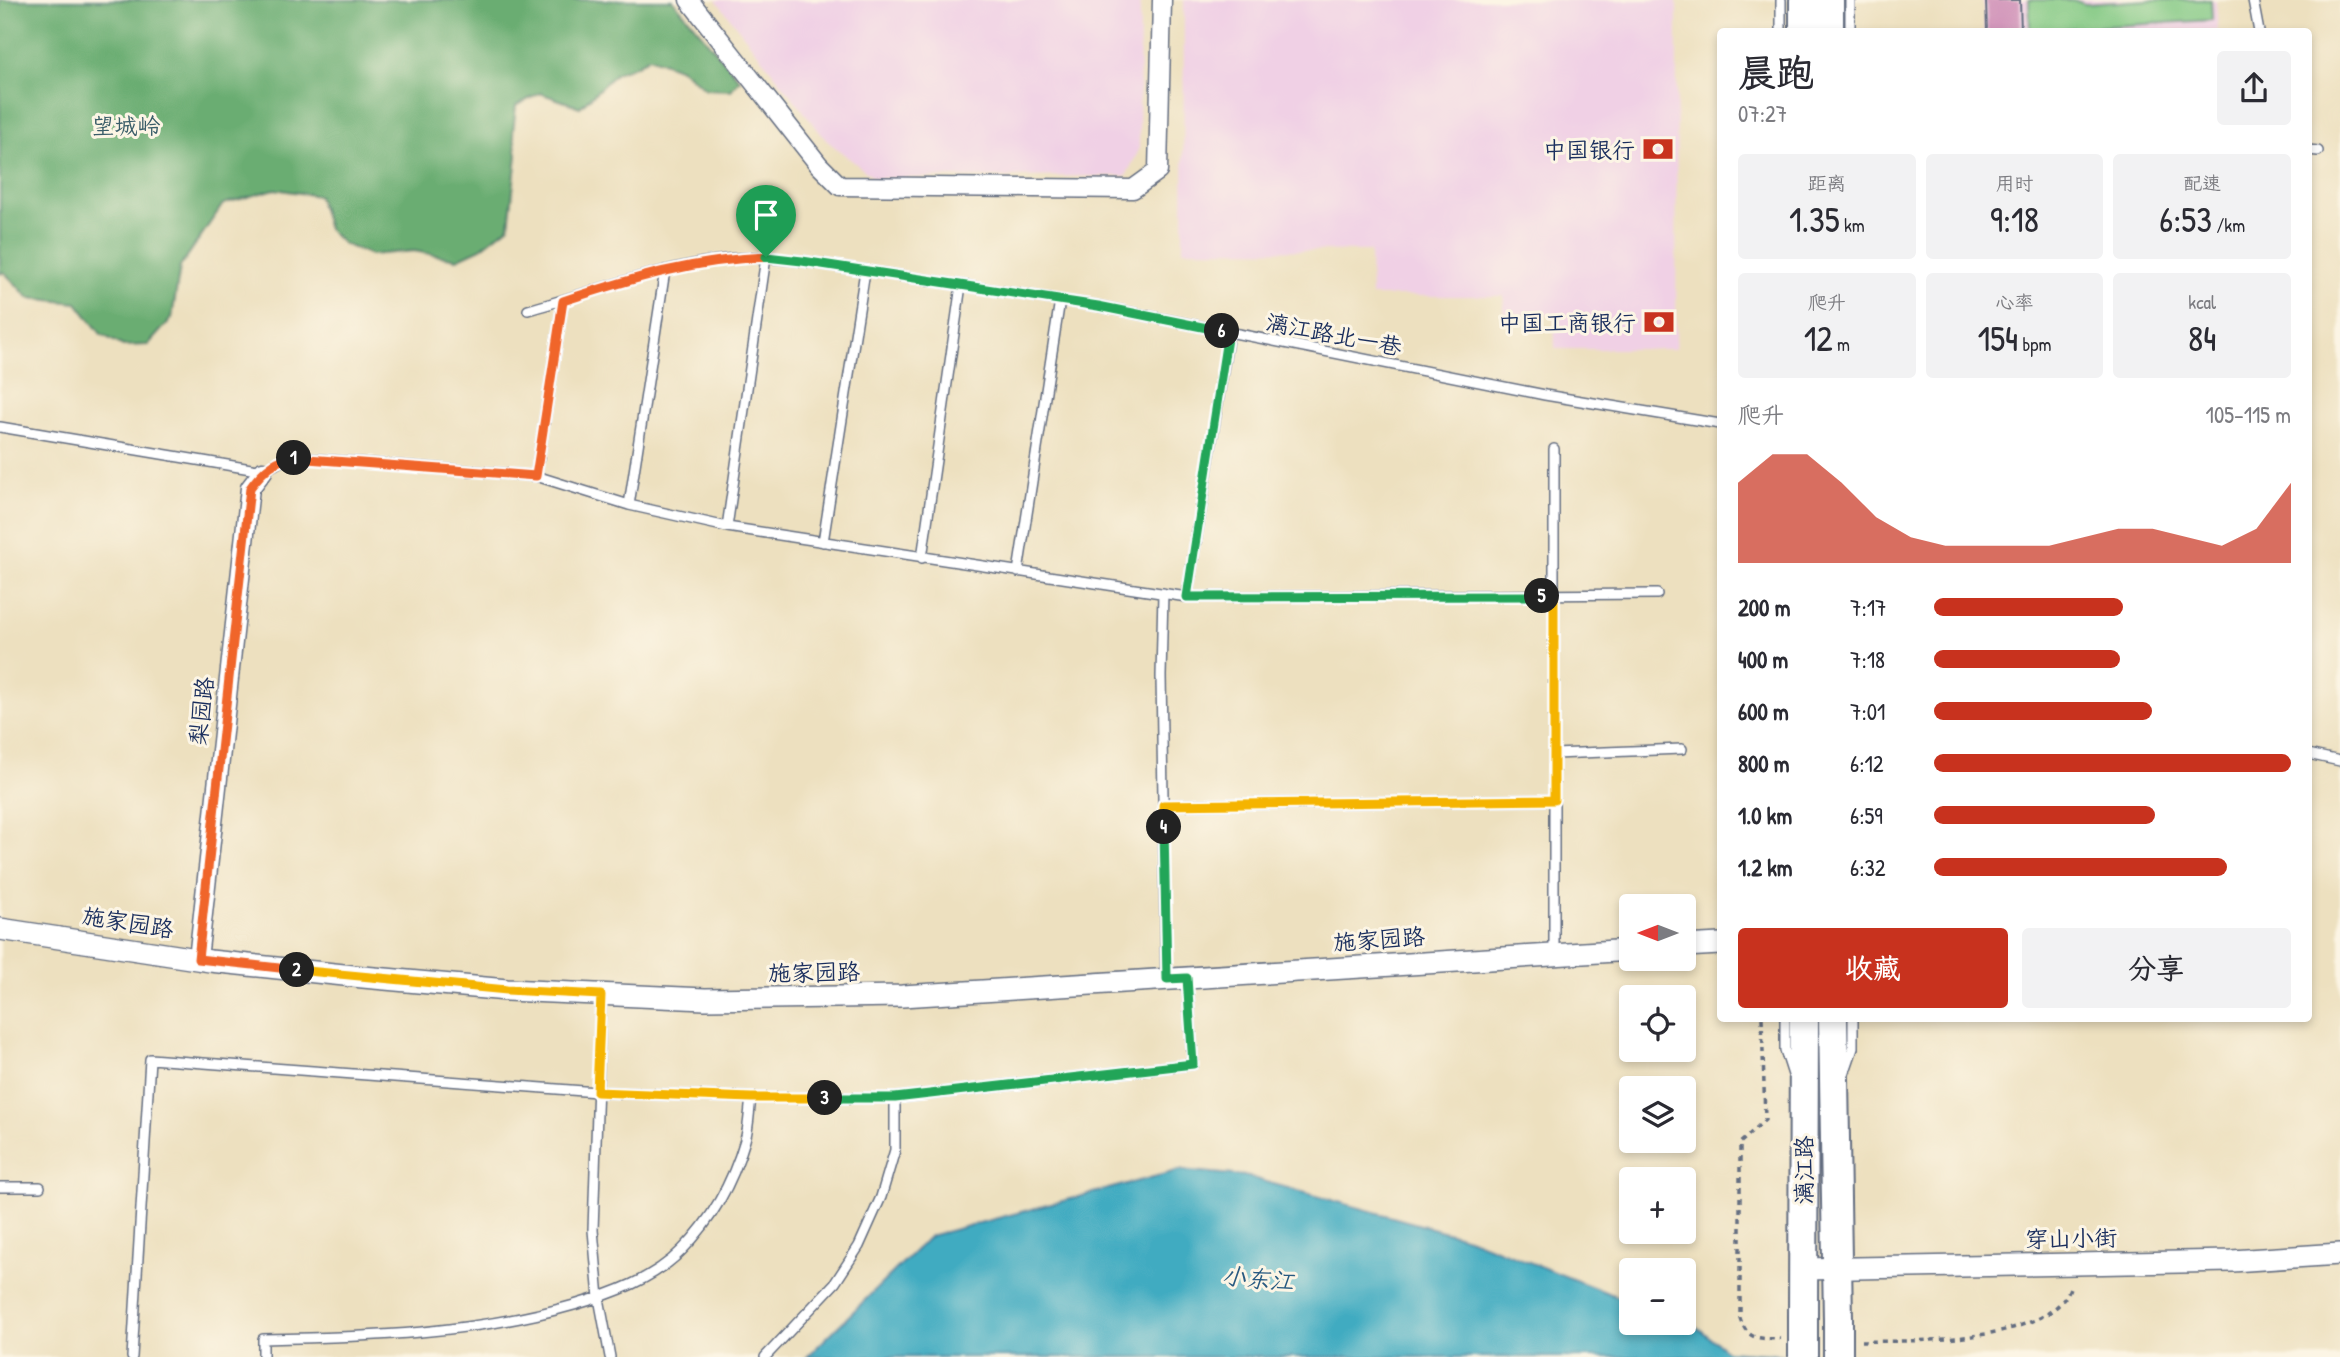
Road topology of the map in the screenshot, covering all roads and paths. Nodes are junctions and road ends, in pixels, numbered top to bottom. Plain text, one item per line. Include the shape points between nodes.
1 (690, 0) edge
2 (1162, 0) edge
3 (1780, 0) edge
4 (1804, 0) edge
5 (1829, 0) edge
6 (1850, 0) edge
7 (2253, 0) edge
8 (1781, 28) edge
9 (1804, 28) edge
10 (1829, 28) edge
11 (1850, 28) edge
12 (2258, 28) edge
13 (766, 257) junction
14 (665, 270) junction
15 (865, 271) junction
16 (961, 285) junction
17 (1060, 300) junction
18 (563, 301) junction
19 (528, 310) dead end
20 (1228, 332) junction
21 (1717, 424) edge
22 (0, 427) edge
23 (1554, 449) dead end
24 (262, 471) junction
25 (536, 476) junction
26 (629, 505) junction
27 (727, 527) junction
28 (823, 542) junction
29 (922, 558) junction
30 (1018, 572) junction
31 (1163, 593) junction
32 (1657, 594) dead end
33 (1554, 596) junction
34 (1187, 597) junction
35 (1682, 749) dead end
36 (1554, 754) junction
37 (2312, 755) edge
38 (2340, 761) edge
39 (1554, 800) junction
40 (1163, 805) junction
41 (0, 929) edge
42 (1717, 944) edge
43 (1696, 945) edge
44 (1619, 951) edge
45 (1554, 955) junction
46 (198, 959) junction
47 (1177, 978) junction
48 (601, 995) junction
49 (1785, 1022) edge
50 (1804, 1022) edge
51 (1833, 1022) edge
52 (1853, 1022) edge
53 (597, 1092) junction
54 (751, 1098) junction
55 (895, 1098) junction
56 (1802, 1104) junction
57 (1833, 1105) junction
58 (0, 1187) edge
59 (40, 1187) dead end
60 (2340, 1254) edge
61 (1802, 1269) junction
62 (1838, 1270) junction
63 (599, 1298) junction
64 (132, 1357) edge
65 (263, 1357) edge
66 (610, 1357) edge
67 (765, 1357) edge
68 (1803, 1357) edge
69 (1838, 1357) edge

1 - 2 street via 840,186 1133,189 1158,171
3 - 8 lane
4 - 9 highway
5 - 10 highway
6 - 11 lane
7 - 12 lane
13 - 14 lane, 漓江路北一巷
13 - 15 lane, 漓江路北一巷
13 - 27 lane
14 - 18 lane, 漓江路北一巷
14 - 26 lane
15 - 16 lane, 漓江路北一巷
15 - 28 lane
16 - 17 lane, 漓江路北一巷
16 - 29 lane
17 - 20 lane, 漓江路北一巷
17 - 30 lane
18 - 19 lane, 漓江路北一巷
18 - 25 lane
20 - 21 lane, 漓江路北一巷
20 - 34 lane
22 - 24 lane
23 - 33 lane
24 - 25 lane via 289,457
24 - 46 street, 梨园路 via 250,488
25 - 26 lane
26 - 27 lane
27 - 28 lane
28 - 29 lane
29 - 30 lane
30 - 31 lane
31 - 34 lane
31 - 40 lane
32 - 33 lane
33 - 34 lane
33 - 36 lane
35 - 36 lane
36 - 39 lane
37 - 38 lane
39 - 40 lane
39 - 45 lane
40 - 47 lane
41 - 46 street, 施家园路
42 - 43 street
44 - 45 street, 施家园路
45 - 47 street, 施家园路
46 - 48 street, 施家园路
47 - 48 street, 施家园路 via 805,999
47 - 55 lane via 1193,1064
48 - 53 lane
49 - 56 lane via 1785,1050
50 - 56 highway, 漓江路
51 - 57 highway, 漓江路
52 - 57 lane via 1853,1048
53 - 54 lane
53 - 63 lane via 593,1230
53 - 64 lane via 150,1059
54 - 55 lane
54 - 63 lane via 746,1138 731,1181 708,1219 681,1251 645,1278
55 - 67 lane via 895,1150 859,1246 835,1283
56 - 61 highway, 漓江路
57 - 62 highway, 漓江路
58 - 59 lane
60 - 62 street, 穿山小街 via 2232,1261
61 - 62 street, 穿山小街
61 - 68 highway, 漓江路, bridge
62 - 69 highway, 漓江路, bridge
63 - 65 lane via 471,1328 263,1339
63 - 66 lane

